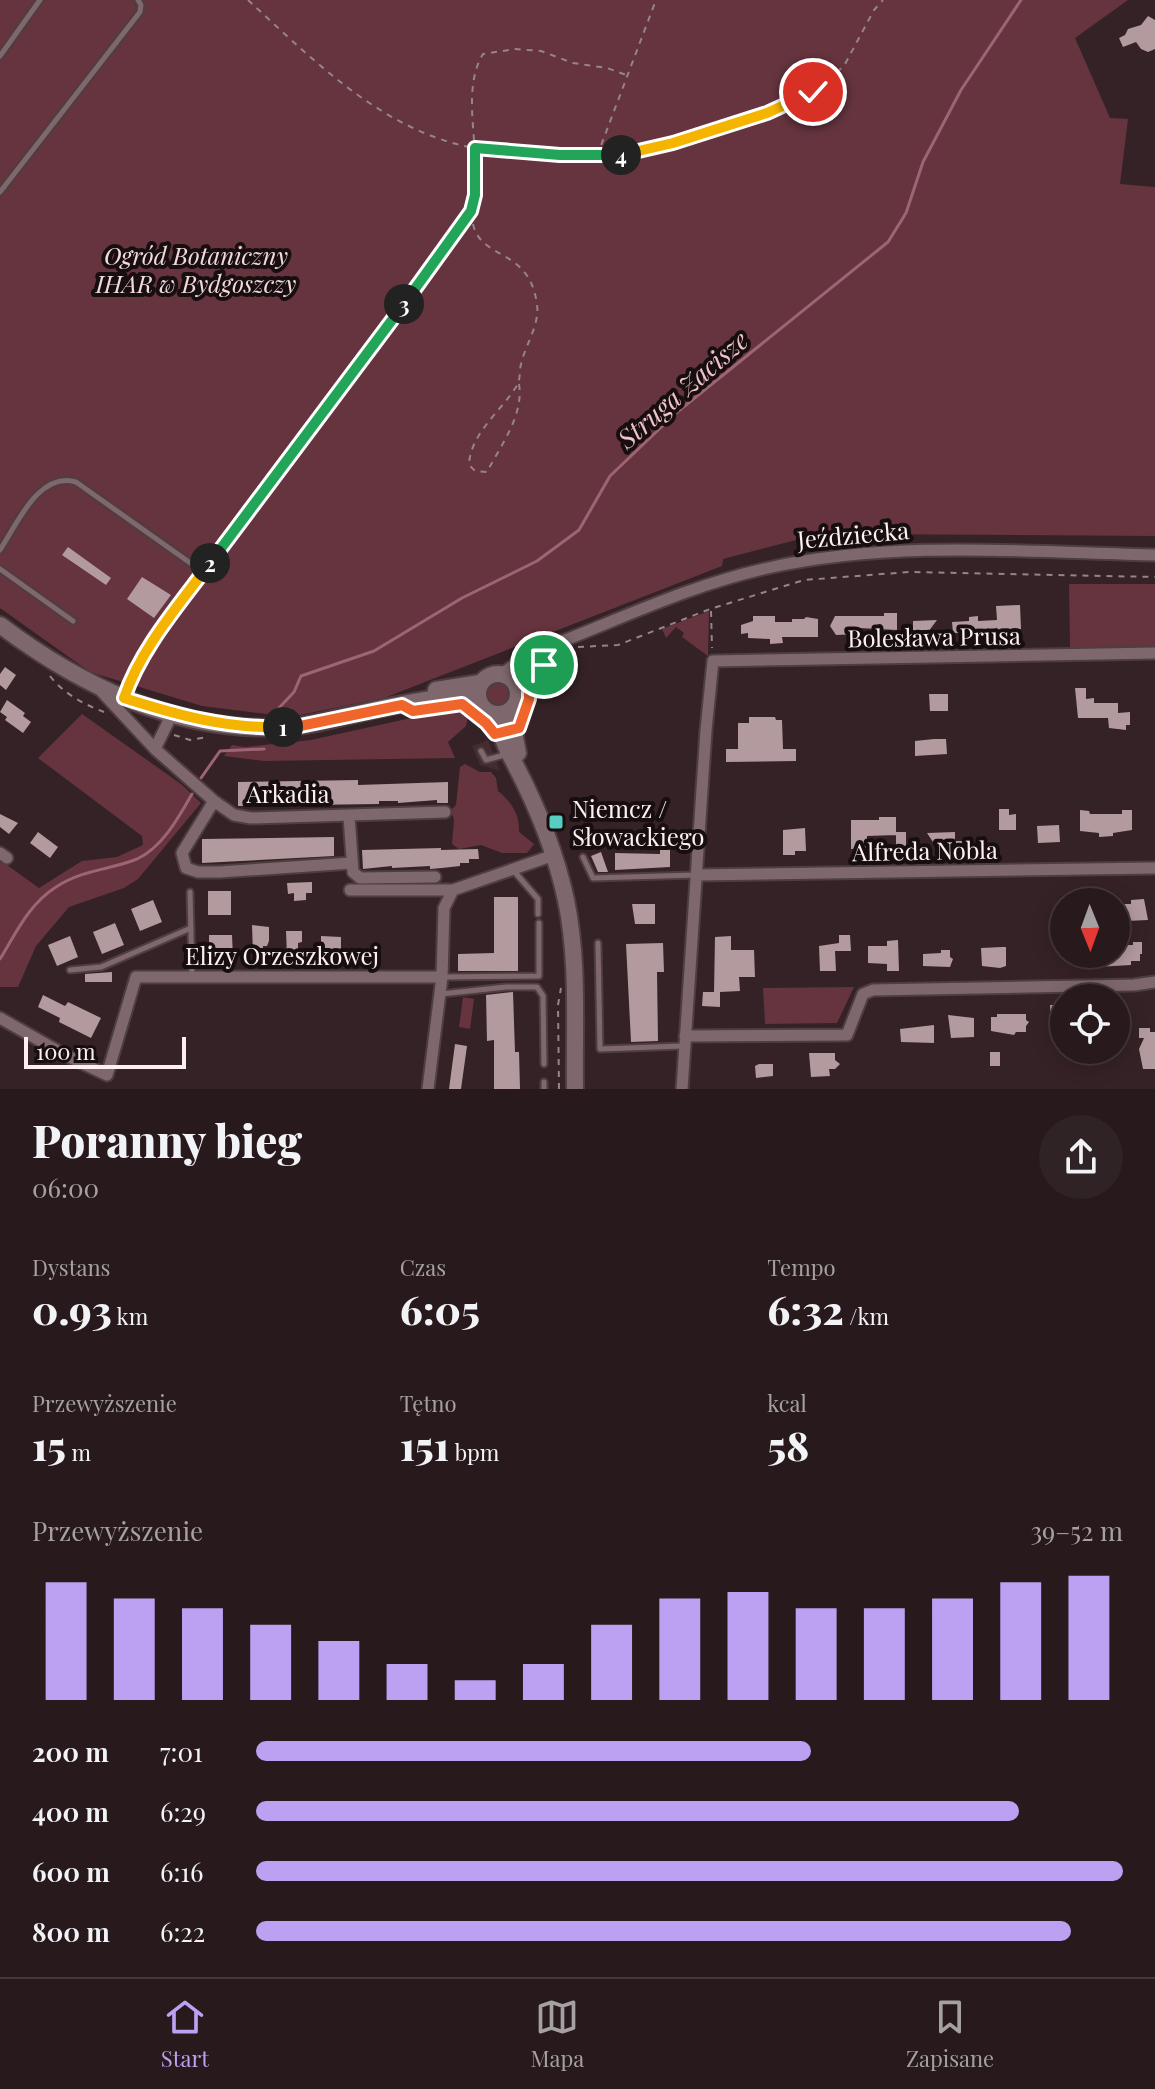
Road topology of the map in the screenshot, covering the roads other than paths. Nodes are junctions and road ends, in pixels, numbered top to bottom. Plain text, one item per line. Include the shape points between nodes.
1 (40, 0) edge
2 (138, 0) edge
3 (0, 56) edge
4 (475, 148) road end
5 (0, 192) edge
6 (0, 550) edge
7 (1155, 555) edge
8 (0, 569) edge
9 (203, 573) junction
10 (73, 621) dead end
11 (0, 625) edge
12 (570, 644) junction
13 (1155, 653) edge
14 (502, 674) junction
15 (523, 683) junction
16 (98, 688) junction
17 (479, 691) junction
18 (124, 698) junction
19 (510, 710) junction
20 (172, 714) junction
21 (493, 714) junction
22 (155, 749) junction
23 (481, 751) dead end
24 (509, 753) junction
25 (520, 771) junction
26 (214, 801) junction
27 (445, 812) dead end
28 (349, 816) junction
29 (554, 855) junction
30 (583, 857) dead end
31 (352, 863) junction
32 (1155, 868) edge
33 (513, 869) junction
34 (696, 875) junction
35 (435, 877) dead end
36 (350, 890) dead end
37 (453, 890) junction
38 (190, 892) dead end
39 (538, 914) dead end
40 (539, 923) dead end
41 (191, 928) junction
42 (598, 943) dead end
43 (70, 970) dead end
44 (192, 977) junction
45 (442, 977) junction
46 (1155, 982) edge
47 (440, 994) junction
48 (0, 1018) edge
49 (684, 1041) junction
50 (544, 1064) dead end
51 (428, 1089) edge
52 (575, 1089) edge
53 (682, 1089) edge

1 - 3 lane
2 - 5 lane via 140,12
4 - 9 lane via 471,211
6 - 9 lane via 41,490 64,478
7 - 12 street, Jeździecka via 837,555 720,580
8 - 10 lane
9 - 18 lane via 153,641
11 - 16 street
12 - 14 street, Jeździecka via 535,649
12 - 15 street, Jeździecka via 531,666
13 - 34 street, Bolesława Prusa via 713,661
14 - 15 street
14 - 17 street via 488,676
15 - 19 street
16 - 18 street
16 - 22 street, Arkadia
17 - 20 street via 300,726 220,724
17 - 21 street via 481,706
18 - 20 street
19 - 21 street
19 - 25 street
20 - 22 street
21 - 24 street
22 - 26 street, Arkadia
23 - 24 lane via 486,760
24 - 25 street
25 - 29 street
26 - 28 street, Arkadia via 234,815 251,818
26 - 31 street via 182,853 186,868 219,872
27 - 28 street, Arkadia
28 - 31 street
29 - 33 street
29 - 52 street via 572,937
30 - 34 lane via 593,878
31 - 35 street via 360,878
32 - 34 street, Alfreda Nobla
33 - 37 street
33 - 39 lane via 538,899
34 - 49 street
36 - 37 street
37 - 45 street via 444,908
38 - 41 lane
40 - 45 lane via 539,976
41 - 43 lane via 101,967
41 - 44 lane
42 - 49 lane via 600,1049
44 - 45 street, Elizy Orzeszkowej
44 - 48 street, Elizy Orzeszkowej via 136,977 107,1075
45 - 47 street
46 - 49 street via 873,990 863,994 847,1035
47 - 50 lane via 537,987 543,996
47 - 51 street
49 - 53 street

